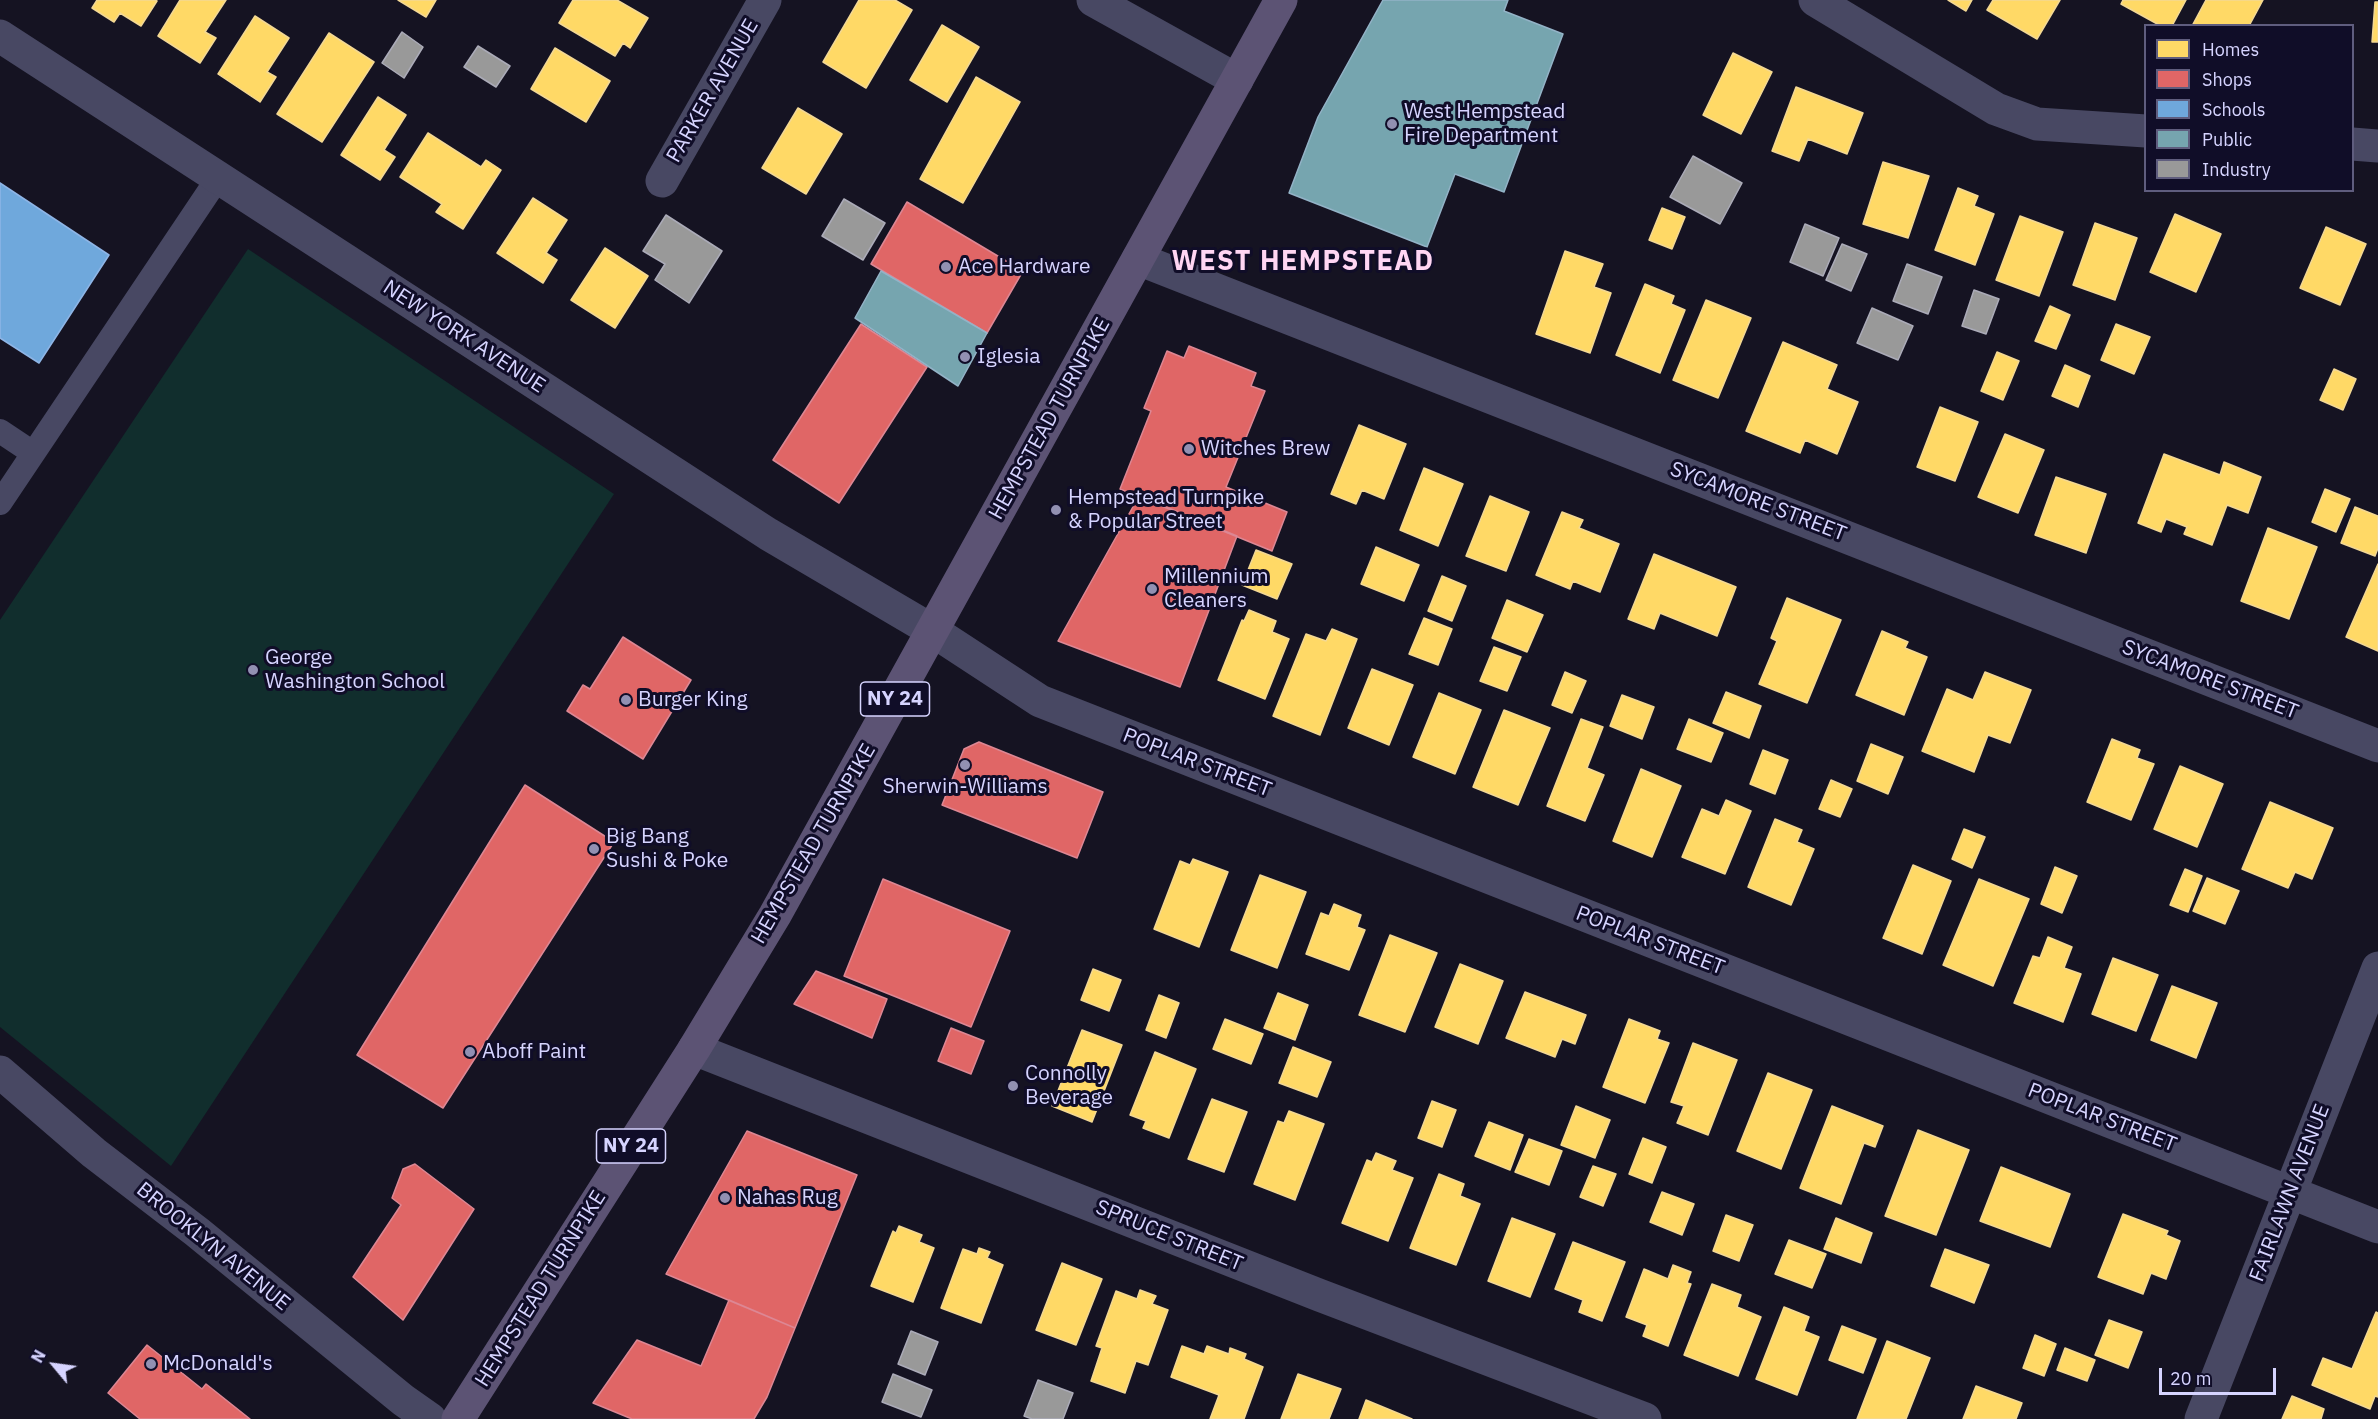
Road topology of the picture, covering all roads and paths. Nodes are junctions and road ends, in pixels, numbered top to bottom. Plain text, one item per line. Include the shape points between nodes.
1 (765, 0) edge
2 (1093, 0) edge
3 (1281, 0) edge
4 (1820, 1) edge
5 (0, 36) edge
6 (1237, 80) junction
7 (2144, 131) edge
8 (2354, 144) edge
9 (2378, 146) edge
10 (218, 178) junction
11 (662, 181) dead end
12 (1138, 259) junction
13 (0, 431) edge
14 (33, 453) junction
15 (0, 503) edge
16 (933, 631) junction
17 (2378, 746) edge
18 (2378, 968) edge
19 (694, 1049) junction
20 (0, 1072) edge
21 (2290, 1192) junction
22 (2378, 1227) edge
23 (430, 1419) edge
24 (458, 1419) edge
25 (1645, 1419) edge
26 (2201, 1419) edge

1 - 11 street, PARKER AVENUE
2 - 6 street
3 - 6 main road, HEMPSTEAD TURNPIKE / NY 24
4 - 7 street via 1996,109 2037,124
5 - 10 street, NEW YORK AVENUE
6 - 12 main road, HEMPSTEAD TURNPIKE / NY 24
8 - 9 street
10 - 14 lane
10 - 16 street, NEW YORK AVENUE via 768,534
12 - 16 main road, HEMPSTEAD TURNPIKE / NY 24
12 - 17 street, SYCAMORE STREET
13 - 14 lane
14 - 15 lane
16 - 19 main road, HEMPSTEAD TURNPIKE / NY 24 via 775,915
16 - 21 street, POPLAR STREET via 1040,701
18 - 21 street, FAIRLAWN AVENUE
19 - 24 main road, HEMPSTEAD TURNPIKE / NY 24
19 - 25 street, SPRUCE STREET
20 - 23 street, BROOKLYN AVENUE via 94,1153
21 - 22 street, POPLAR STREET
21 - 26 street, FAIRLAWN AVENUE

